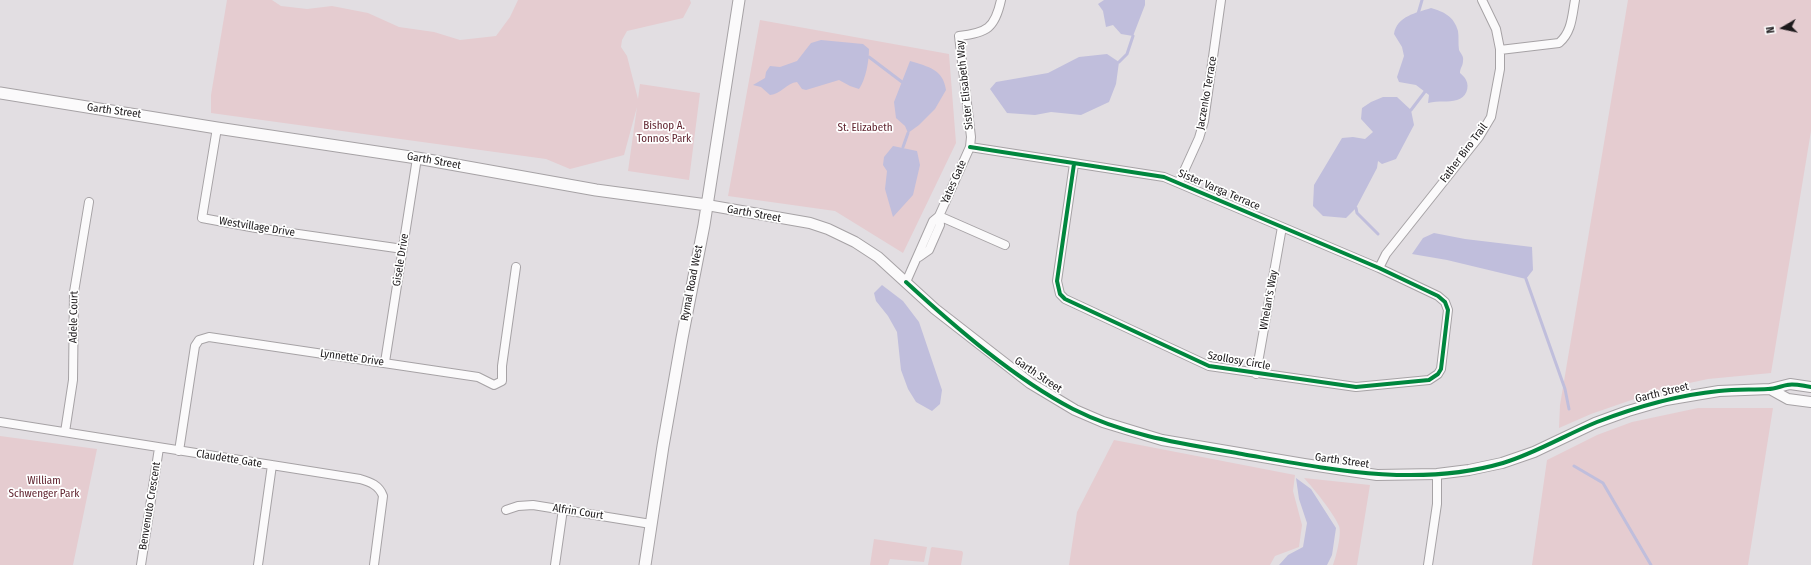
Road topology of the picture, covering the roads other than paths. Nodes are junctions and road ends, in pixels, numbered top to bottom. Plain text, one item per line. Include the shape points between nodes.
1 (739, 0) edge
2 (1001, 0) edge
3 (1221, 0) edge
4 (1482, 0) edge
5 (1574, 0) edge
6 (1500, 50) junction
7 (0, 93) edge
8 (217, 128) junction
9 (970, 148) junction
10 (417, 158) junction
11 (1074, 164) junction
12 (1179, 182) junction
13 (88, 202) dead end
14 (707, 205) junction
15 (939, 216) junction
16 (1282, 227) junction
17 (1005, 245) dead end
18 (402, 249) junction
19 (516, 267) dead end
20 (1379, 268) junction
21 (906, 282) junction
22 (1445, 302) joint
23 (385, 362) junction
24 (1256, 374) junction
25 (1811, 387) edge
26 (1770, 389) junction
27 (1811, 402) edge
28 (0, 422) edge
29 (65, 432) junction
30 (159, 448) junction
31 (179, 451) junction
32 (272, 465) junction
33 (1437, 474) junction
34 (563, 509) junction
35 (506, 510) dead end
36 (651, 524) junction
37 (141, 565) edge
38 (258, 565) edge
39 (374, 565) edge
40 (555, 565) edge
41 (645, 565) edge
42 (1428, 565) edge

1 - 14 main road, Rymal Road West
2 - 9 street, Sister Elisabeth Way via 998,16 990,26 977,34 959,36 971,137
3 - 12 street, Jaczenko Terrace via 1204,121
4 - 6 street, Father Biro Trail via 1496,29
5 - 6 street via 1570,28 1559,43
6 - 20 street, Father Biro Trail via 1500,69 1491,117 1479,136 1386,254
7 - 8 main road, Garth Street
8 - 10 main road, Garth Street
8 - 18 street, Westvillage Drive via 202,218
9 - 11 street, Sister Varga Terrace
9 - 15 street, Yates Gate
10 - 14 main road, Garth Street via 596,190
10 - 18 street, Gisele Drive
11 - 12 street, Sister Varga Terrace via 1164,177
11 - 24 street, Szollosy Circle via 1057,281 1060,294 1065,299 1209,366
12 - 16 street, Sister Varga Terrace
13 - 29 street, Adele Court via 74,292 73,380
14 - 21 street, Garth Street via 810,223 863,246
14 - 36 main road, Rymal Road West
15 - 17 street, Yates Gate
15 - 21 street, Yates Gate via 940,225 929,250 918,257
16 - 20 street, Sister Varga Terrace
16 - 24 street, Whelan's Way
18 - 23 street, Gisele Drive
19 - 23 street, Lynnette Drive via 502,381 494,385 478,377
20 - 22 street, Sister Varga Terrace via 1438,296
21 - 33 street, Garth Street via 946,318 1030,383 1075,410 1125,430 1175,442 1347,471 1378,475
22 - 24 street, Szollosy Circle via 1448,310 1441,369 1429,380 1356,387
23 - 31 street, Lynnette Drive via 209,337 199,340 194,346
25 - 26 street, Garth Street via 1790,384
26 - 27 street, Garth Street via 1788,399
26 - 33 street, Garth Street via 1719,391 1666,400 1595,423 1534,452 1502,463
28 - 29 street, Claudette Gate
29 - 30 street, Claudette Gate
30 - 31 street, Claudette Gate
30 - 37 street, Benvenuto Crescent
31 - 32 street, Claudette Gate
32 - 38 street
32 - 39 street, Claudette Gate via 360,479 380,489 383,496
33 - 42 street via 1437,504
34 - 35 street, Alfrin Court via 533,505
34 - 36 street, Alfrin Court
34 - 40 street
36 - 41 main road, Rymal Road West

